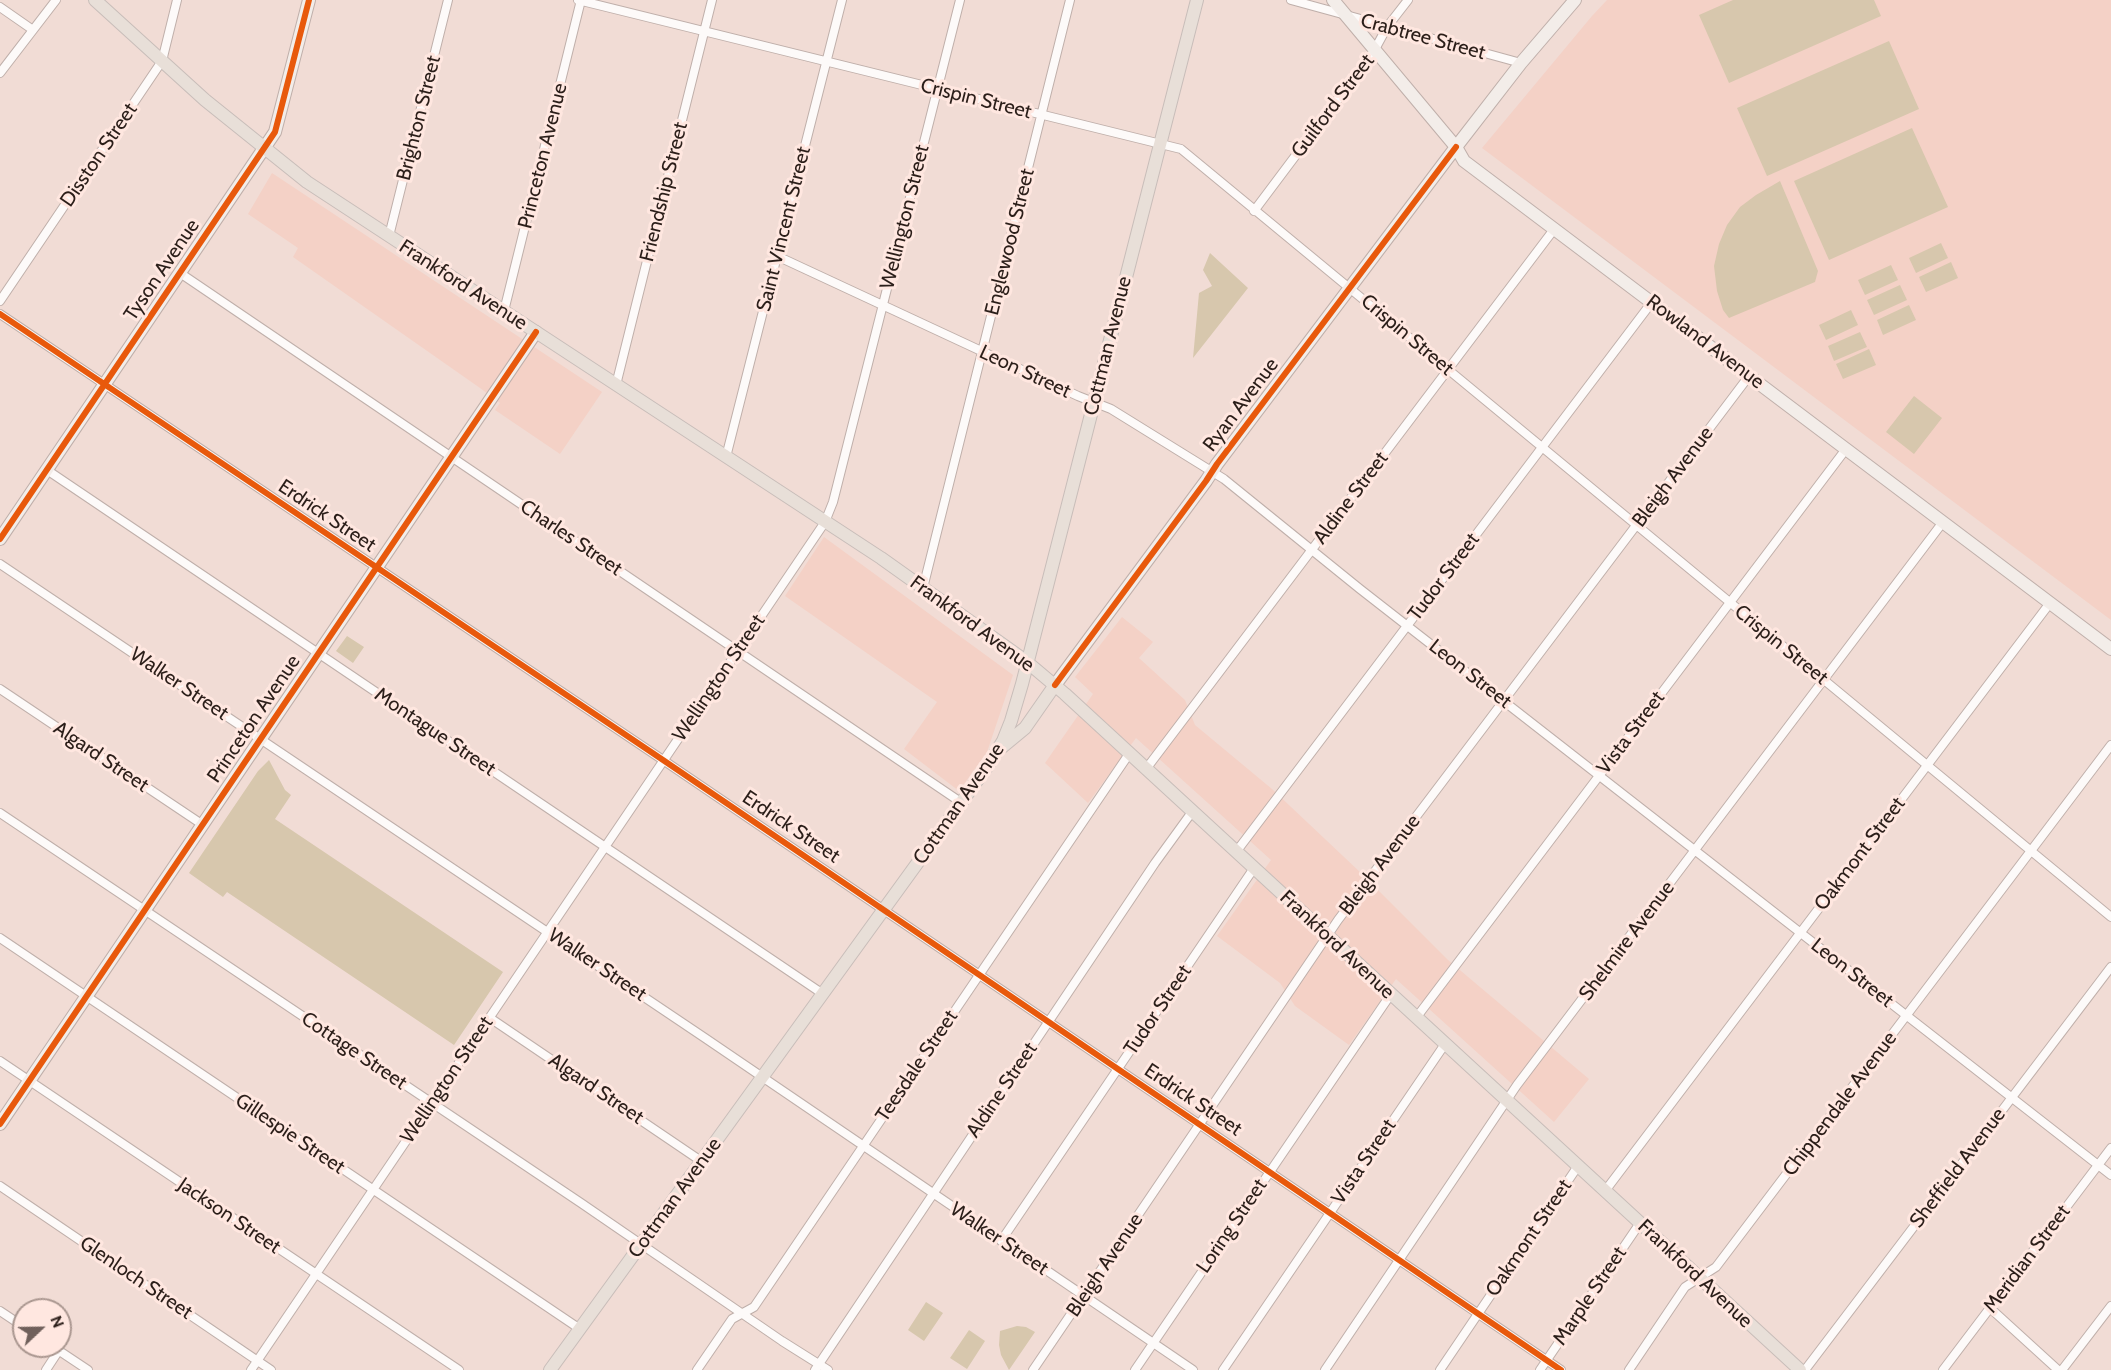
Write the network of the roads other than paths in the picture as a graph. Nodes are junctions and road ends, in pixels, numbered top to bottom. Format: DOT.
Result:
graph roads {
  1 [pos="56,0"];
  2 [pos="95,0"];
  3 [pos="177,0"];
  4 [pos="309,0"];
  5 [pos="448,0"];
  6 [pos="580,0"];
  7 [pos="712,0"];
  8 [pos="842,0"];
  9 [pos="960,0"];
  10 [pos="1070,0"];
  11 [pos="1197,0"];
  12 [pos="1291,0"];
  13 [pos="1333,0"];
  14 [pos="1408,0"];
  15 [pos="1575,0"];
  16 [pos="0,7"];
  17 [pos="1344,15"];
  18 [pos="1388,27"];
  19 [pos="33,30"];
  20 [pos="704,31"];
  21 [pos="1374,51"];
  22 [pos="162,61"];
  23 [pos="826,62"];
  24 [pos="1521,63"];
  25 [pos="0,73"];
  26 [pos="938,89"];
  27 [pos="1041,115"];
  28 [pos="1161,143"];
  29 [pos="1455,147"];
  30 [pos="265,148"];
  31 [pos="1254,211"];
  32 [pos="1555,228"];
  33 [pos="389,236"];
  34 [pos="777,256"];
  35 [pos="180,273"];
  36 [pos="1350,288"];
  37 [pos="0,301"];
  38 [pos="1652,302"];
  39 [pos="883,305"];
  40 [pos="504,311"];
  41 [pos="0,314"];
  42 [pos="536,332"];
  43 [pos="982,352"];
  44 [pos="1448,370"];
  45 [pos="1749,376"];
  46 [pos="105,385"];
  47 [pos="616,385"];
  48 [pos="1094,403"];
  49 [pos="1542,447"];
  50 [pos="1845,449"];
  51 [pos="451,457"];
  52 [pos="726,457"];
  53 [pos="47,470"];
  54 [pos="1213,472"];
  55 [pos="825,522"];
  56 [pos="1943,522"];
  57 [pos="1637,525"];
  58 [pos="0,539"];
  59 [pos="1312,549"];
  60 [pos="0,564"];
  61 [pos="376,568"];
  62 [pos="923,588"];
  63 [pos="1730,603"];
  64 [pos="2050,603"];
  65 [pos="1408,625"];
  66 [pos="2111,649"];
  67 [pos="739,650"];
  68 [pos="318,653"];
  69 [pos="1027,662"];
  70 [pos="1824,680"];
  71 [pos="1055,685"];
  72 [pos="0,689"];
  73 [pos="1504,700"];
  74 [pos="260,739"];
  75 [pos="2111,745"];
  76 [pos="998,750"];
  77 [pos="1129,754"];
  78 [pos="663,760"];
  79 [pos="1927,765"];
  80 [pos="1146,769"];
  81 [pos="1599,775"];
  82 [pos="962,803"];
  83 [pos="1192,812"];
  84 [pos="0,813"];
  85 [pos="202,825"];
  86 [pos="605,847"];
  87 [pos="1695,850"];
  88 [pos="2031,850"];
  89 [pos="1236,852"];
  90 [pos="1254,868"];
  91 [pos="884,910"];
  92 [pos="144,911"];
  93 [pos="2111,917"];
  94 [pos="548,932"];
  95 [pos="1801,932"];
  96 [pos="1327,936"];
  97 [pos="0,938"];
  98 [pos="2111,967"];
  99 [pos="980,974"];
  100 [pos="823,994"];
  101 [pos="1391,994"];
  102 [pos="86,996"];
  103 [pos="1906,1015"];
  104 [pos="490,1018"];
  105 [pos="1416,1018"];
  106 [pos="1049,1021"];
  107 [pos="1444,1044"];
  108 [pos="0,1061"];
  109 [pos="1118,1069"];
  110 [pos="762,1077"];
  111 [pos="29,1081"];
  112 [pos="2012,1098"];
  113 [pos="1507,1101"];
  114 [pos="432,1103"];
  115 [pos="0,1124"];
  116 [pos="1200,1124"];
  117 [pos="863,1147"];
  118 [pos="2111,1148"];
  119 [pos="701,1161"];
  120 [pos="2098,1165"];
  121 [pos="1578,1166"];
  122 [pos="1269,1172"];
  123 [pos="2111,1175"];
  124 [pos="0,1186"];
  125 [pos="373,1190"];
  126 [pos="1605,1191"];
  127 [pos="932,1193"];
  128 [pos="1329,1213"];
  129 [pos="1640,1223"];
  130 [pos="1001,1241"];
  131 [pos="642,1244"];
  132 [pos="1399,1260"];
  133 [pos="315,1275"];
  134 [pos="1700,1278"];
  135 [pos="1084,1296"];
  136 [pos="2111,1306"];
  137 [pos="1990,1308"];
  138 [pos="1478,1313"];
  139 [pos="741,1314"];
  140 [pos="580,1329"];
  141 [pos="1153,1343"];
  142 [pos="71,1358"];
  143 [pos="1546,1360"];
  144 [pos="257,1361"];
  145 [pos="817,1367"];
  146 [pos="88,1370"];
  147 [pos="251,1370"];
  148 [pos="272,1370"];
  149 [pos="459,1370"];
  150 [pos="550,1370"];
  151 [pos="697,1370"];
  152 [pos="828,1370"];
  153 [pos="1034,1370"];
  154 [pos="1134,1370"];
  155 [pos="1193,1370"];
  156 [pos="1223,1370"];
  157 [pos="1325,1370"];
  158 [pos="1440,1370"];
  159 [pos="1540,1370"];
  160 [pos="1561,1370"];
  161 [pos="1629,1370"];
  162 [pos="1800,1370"];
  163 [pos="1805,1370"];
  164 [pos="1943,1370"];
  165 [pos="2060,1370"];
  1 -- 19 [label="street"];
  2 -- 22 [label="main road, Frankford Avenue"];
  3 -- 22 [label="street, Disston Street"];
  4 -- 30 [label="street, Tyson Avenue"];
  5 -- 33 [label="street, Brighton Street"];
  6 -- 20 [label="street, Crispin Street"];
  6 -- 40 [label="street, Princeton Avenue"];
  7 -- 20 [label="street, Friendship Street"];
  8 -- 23 [label="street, Saint Vincent Street"];
  9 -- 26 [label="street, Wellington Street"];
  10 -- 27 [label="street, Englewood Street"];
  11 -- 28 [label="main road, Cottman Avenue"];
  12 -- 17 [label="street, Crabtree Street"];
  13 -- 17 [label="street, Rowland Avenue"];
  14 -- 18 [label="street, Guilford Street"];
  15 -- 24 [label="street, Ryan Avenue"];
  16 -- 19 [label="street"];
  17 -- 18 [label="street, Crabtree Street"];
  17 -- 21 [label="street, Rowland Avenue"];
  18 -- 21 [label="street, Guilford Street"];
  18 -- 24 [label="street, Crabtree Street"];
  19 -- 25 [label="street"];
  20 -- 23 [label="street, Crispin Street"];
  20 -- 47 [label="street, Friendship Street"];
  21 -- 29 [label="street, Rowland Avenue"];
  21 -- 31 [label="street, Guilford Street"];
  22 -- 30 [label="main road, Frankford Avenue"];
  22 -- 37 [label="street, Disston Street"];
  23 -- 26 [label="street, Crispin Street"];
  23 -- 34 [label="street, Saint Vincent Street"];
  24 -- 29 [label="street, Ryan Avenue"];
  26 -- 27 [label="street, Crispin Street"];
  26 -- 39 [label="street, Wellington Street"];
  27 -- 28 [label="street, Crispin Street"];
  27 -- 43 [label="street, Englewood Street"];
  28 -- 31 [label="street, Crispin Street"];
  28 -- 48 [label="main road, Cottman Avenue"];
  29 -- 32 [label="street, Rowland Avenue"];
  29 -- 36 [label="street, Ryan Avenue"];
  30 -- 33 [label="main road, Frankford Avenue"];
  30 -- 35 [label="street, Tyson Avenue"];
  31 -- 36 [label="street, Crispin Street"];
  32 -- 38 [label="street, Rowland Avenue"];
  32 -- 44 [label="street, Aldine Street"];
  33 -- 40 [label="main road, Frankford Avenue"];
  34 -- 39 [label="street, Leon Street"];
  34 -- 52 [label="street, Saint Vincent Street"];
  35 -- 46 [label="street, Tyson Avenue"];
  35 -- 51 [label="street, Charles Street"];
  36 -- 44 [label="street, Crispin Street"];
  36 -- 54 [label="street, Ryan Avenue"];
  38 -- 45 [label="street, Rowland Avenue"];
  38 -- 49 [label="street, Tudor Street"];
  39 -- 43 [label="street, Leon Street"];
  39 -- 55 [label="street, Wellington Street"];
  40 -- 42 [label="main road, Frankford Avenue"];
  41 -- 46 [label="street, Erdrick Street"];
  42 -- 47 [label="main road, Frankford Avenue"];
  42 -- 51 [label="street, Princeton Avenue"];
  43 -- 48 [label="street, Leon Street"];
  43 -- 62 [label="street, Englewood Street"];
  44 -- 49 [label="street, Crispin Street"];
  44 -- 59 [label="street, Aldine Street"];
  45 -- 50 [label="street, Rowland Avenue"];
  45 -- 57 [label="street, Bleigh Avenue"];
  46 -- 53 [label="street, Tyson Avenue"];
  46 -- 61 [label="street, Erdrick Street"];
  47 -- 52 [label="main road, Frankford Avenue"];
  48 -- 54 [label="street, Leon Street"];
  48 -- 69 [label="main road, Cottman Avenue"];
  49 -- 57 [label="street, Crispin Street"];
  49 -- 65 [label="street, Tudor Street"];
  50 -- 56 [label="street, Rowland Avenue"];
  50 -- 63 [label="street, Vista Street"];
  51 -- 61 [label="street, Princeton Avenue"];
  51 -- 67 [label="street, Charles Street"];
  52 -- 55 [label="main road, Frankford Avenue"];
  53 -- 58 [label="street, Tyson Avenue"];
  53 -- 68 [label="street, Montague Street"];
  54 -- 59 [label="street, Leon Street"];
  54 -- 71 [label="street, Ryan Avenue"];
  55 -- 62 [label="main road, Frankford Avenue"];
  55 -- 67 [label="street, Wellington Street"];
  56 -- 64 [label="street, Rowland Avenue"];
  56 -- 70 [label="street, Shelmire Avenue"];
  57 -- 63 [label="street, Crispin Street"];
  57 -- 73 [label="street, Bleigh Avenue"];
  59 -- 65 [label="street, Leon Street"];
  59 -- 80 [label="street, Aldine Street"];
  60 -- 74 [label="street, Walker Street"];
  61 -- 68 [label="street, Princeton Avenue"];
  61 -- 78 [label="street, Erdrick Street"];
  62 -- 69 [label="main road, Frankford Avenue"];
  63 -- 70 [label="street, Crispin Street"];
  63 -- 81 [label="street, Vista Street"];
  64 -- 66 [label="street, Rowland Avenue"];
  64 -- 79 [label="street, Oakmont Street"];
  65 -- 73 [label="street, Leon Street"];
  65 -- 89 [label="street, Tudor Street"];
  67 -- 78 [label="street, Wellington Street"];
  67 -- 82 [label="street, Charles Street"];
  68 -- 74 [label="street, Princeton Avenue"];
  68 -- 86 [label="street, Montague Street"];
  69 -- 71 [label="main road, Frankford Avenue"];
  69 -- 76 [label="main road, Cottman Avenue"];
  70 -- 79 [label="street, Crispin Street"];
  70 -- 87 [label="street, Shelmire Avenue"];
  71 -- 76 [label="main road"];
  71 -- 77 [label="main road, Frankford Avenue"];
  72 -- 85 [label="street, Algard Street"];
  73 -- 81 [label="street, Leon Street"];
  73 -- 96 [label="street, Bleigh Avenue"];
  74 -- 85 [label="street, Princeton Avenue"];
  74 -- 94 [label="street, Walker Street"];
  75 -- 88 [label="street, Chippendale Avenue"];
  76 -- 82 [label="main road, Cottman Avenue"];
  77 -- 80 [label="main road, Frankford Avenue"];
  77 -- 99 [label="street, Teesdale Street"];
  78 -- 86 [label="street, Wellington Street"];
  78 -- 91 [label="street, Erdrick Street"];
  79 -- 88 [label="street, Crispin Street"];
  79 -- 95 [label="street, Oakmont Street"];
  80 -- 83 [label="main road, Frankford Avenue"];
  81 -- 87 [label="street, Leon Street"];
  81 -- 105 [label="street, Vista Street"];
  82 -- 91 [label="main road, Cottman Avenue"];
  83 -- 89 [label="main road, Frankford Avenue"];
  83 -- 106 [label="street, Aldine Street"];
  84 -- 92 [label="street, Cottage Street"];
  85 -- 92 [label="street, Princeton Avenue"];
  86 -- 94 [label="street, Wellington Street"];
  86 -- 100 [label="street, Montague Street"];
  87 -- 95 [label="street, Leon Street"];
  87 -- 113 [label="street, Shelmire Avenue"];
  88 -- 93 [label="street, Crispin Street"];
  88 -- 103 [label="street, Chippendale Avenue"];
  89 -- 90 [label="main road, Frankford Avenue"];
  90 -- 96 [label="main road, Frankford Avenue"];
  90 -- 109 [label="street, Tudor Street"];
  91 -- 99 [label="street, Erdrick Street"];
  91 -- 100 [label="main road, Cottman Avenue"];
  92 -- 102 [label="street, Princeton Avenue"];
  92 -- 114 [label="street, Cottage Street"];
  94 -- 104 [label="street, Wellington Street"];
  94 -- 110 [label="street, Walker Street"];
  95 -- 103 [label="street, Leon Street"];
  95 -- 126 [label="street, Oakmont Street"];
  96 -- 101 [label="main road, Frankford Avenue"];
  96 -- 116 [label="street, Bleigh Avenue"];
  97 -- 102 [label="street, Gillespie Street"];
  98 -- 112 [label="street, Sheffield Avenue"];
  99 -- 106 [label="street, Erdrick Street"];
  99 -- 117 [label="street, Teesdale Street"];
  100 -- 110 [label="main road, Cottman Avenue"];
  101 -- 105 [label="main road, Frankford Avenue"];
  101 -- 122 [label="street, Loring Street"];
  102 -- 111 [label="street, Princeton Avenue"];
  102 -- 125 [label="street, Gillespie Street"];
  103 -- 112 [label="street, Leon Street"];
  103 -- 134 [label="street, Chippendale Avenue"];
  104 -- 114 [label="street, Wellington Street"];
  104 -- 119 [label="street, Algard Street"];
  105 -- 107 [label="main road, Frankford Avenue"];
  106 -- 109 [label="street, Erdrick Street"];
  106 -- 127 [label="street, Aldine Street"];
  107 -- 113 [label="main road, Frankford Avenue"];
  107 -- 128 [label="street, Vista Street"];
  108 -- 111 [label="street, Jackson Street"];
  109 -- 116 [label="street, Erdrick Street"];
  109 -- 130 [label="street, Tudor Street"];
  110 -- 117 [label="street, Walker Street"];
  110 -- 119 [label="main road, Cottman Avenue"];
  111 -- 115 [label="street, Princeton Avenue"];
  111 -- 133 [label="street, Jackson Street"];
  112 -- 120 [label="street, Leon Street"];
  112 -- 163 [label="street, Sheffield Avenue"];
  113 -- 121 [label="main road, Frankford Avenue"];
  113 -- 132 [label="street, Shelmire Avenue"];
  114 -- 125 [label="street, Wellington Street"];
  114 -- 131 [label="street, Cottage Street"];
  116 -- 122 [label="street, Erdrick Street"];
  116 -- 135 [label="street, Bleigh Avenue"];
  117 -- 127 [label="street, Walker Street"];
  117 -- 139 [label="street, Teesdale Street"];
  118 -- 120 [label="street, Meridian Street"];
  119 -- 131 [label="main road, Cottman Avenue"];
  120 -- 123 [label="street, Leon Street"];
  120 -- 137 [label="street, Meridian Street"];
  121 -- 126 [label="main road, Frankford Avenue"];
  121 -- 138 [label="street, Oakmont Street"];
  122 -- 128 [label="street, Erdrick Street"];
  122 -- 141 [label="street, Loring Street"];
  124 -- 144 [label="street, Glenloch Street"];
  125 -- 133 [label="street, Wellington Street"];
  125 -- 140 [label="street, Gillespie Street"];
  126 -- 129 [label="main road, Frankford Avenue"];
  127 -- 130 [label="street, Walker Street"];
  127 -- 145 [label="street, Aldine Street"];
  128 -- 132 [label="street, Erdrick Street"];
  128 -- 156 [label="street, Vista Street"];
  129 -- 134 [label="main road, Frankford Avenue"];
  129 -- 143 [label="street, Marple Street"];
  130 -- 135 [label="street, Walker Street"];
  131 -- 139 [label="street, Cottage Street"];
  131 -- 140 [label="main road, Cottman Avenue"];
  132 -- 138 [label="street, Erdrick Street"];
  132 -- 157 [label="street, Shelmire Avenue"];
  133 -- 144 [label="street, Wellington Street"];
  133 -- 149 [label="street, Jackson Street"];
  134 -- 161 [label="street, Chippendale Avenue"];
  134 -- 162 [label="main road, Frankford Avenue"];
  135 -- 141 [label="street, Walker Street"];
  135 -- 153 [label="street, Bleigh Avenue"];
  136 -- 165 [label="street"];
  137 -- 164 [label="street, Meridian Street"];
  137 -- 165 [label="street"];
  138 -- 143 [label="street, Erdrick Street"];
  138 -- 158 [label="street, Oakmont Street"];
  139 -- 145 [label="street, Cottage Street"];
  139 -- 151 [label="street, Teesdale Street"];
  140 -- 150 [label="main road, Cottman Avenue"];
  141 -- 154 [label="street, Loring Street"];
  141 -- 155 [label="street, Walker Street"];
  142 -- 146 [label="street"];
  143 -- 159 [label="street, Marple Street"];
  143 -- 160 [label="street, Erdrick Street"];
  144 -- 147 [label="street, Wellington Street"];
  144 -- 148 [label="street, Glenloch Street"];
  145 -- 152 [label="street, Cottage Street"];
}
